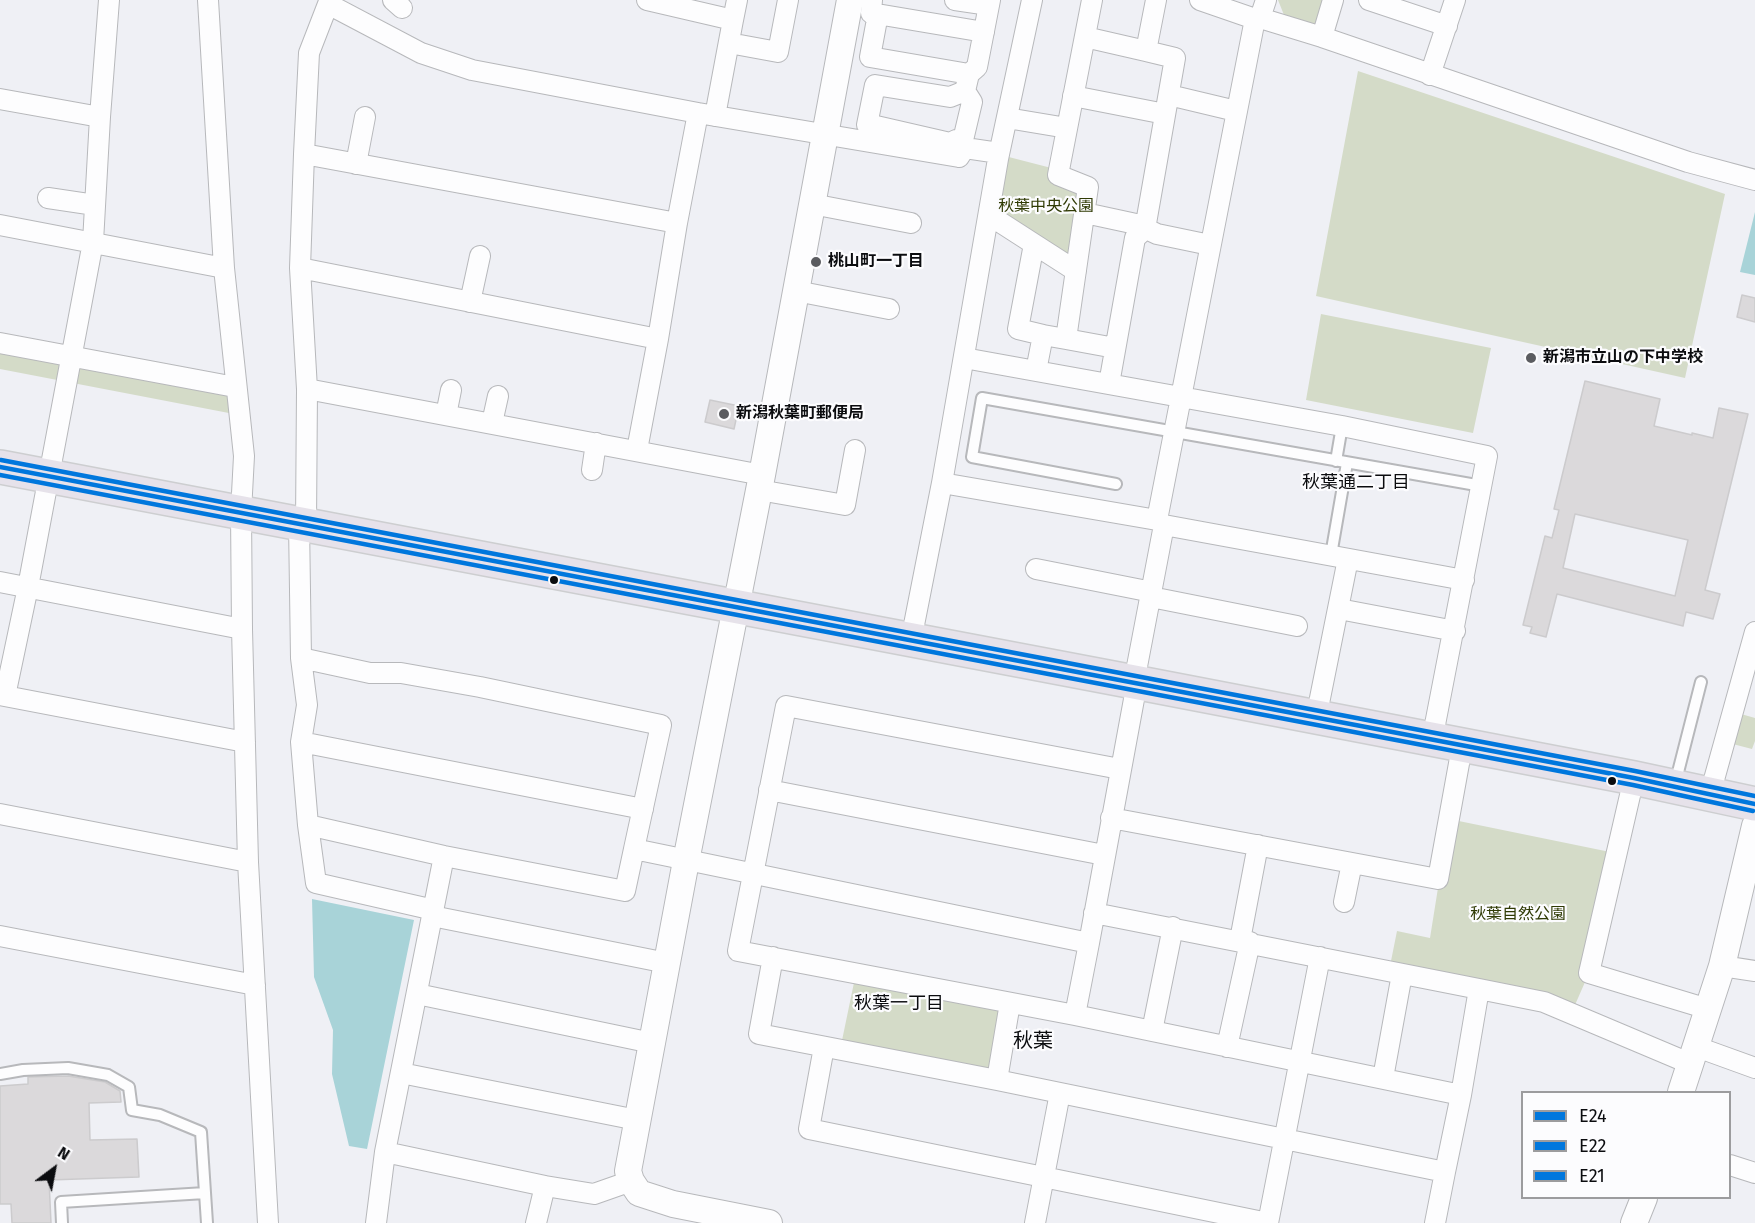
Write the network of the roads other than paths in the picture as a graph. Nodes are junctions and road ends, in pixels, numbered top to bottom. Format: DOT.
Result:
graph roads {
  1 [pos="110,0"];
  2 [pos="208,0"];
  3 [pos="646,0"];
  4 [pos="737,0"];
  5 [pos="788,0"];
  6 [pos="850,0"];
  7 [pos="955,0"];
  8 [pos="1032,0"];
  9 [pos="1092,0"];
  10 [pos="1156,0"];
  11 [pos="1200,0"];
  12 [pos="1334,0"];
  13 [pos="1369,0"];
  14 [pos="1455,0"];
  15 [pos="989,3"];
  16 [pos="346,5"];
  17 [pos="1235,6"];
  18 [pos="875,7"];
  19 [pos="1260,12"];
  20 [pos="733,20"];
  21 [pos="1447,26"];
  22 [pos="984,32"];
  23 [pos="1085,37"];
  24 [pos="1322,37"];
  25 [pos="729,43"];
  26 [pos="1146,51"];
  27 [pos="1430,75"];
  28 [pos="967,83"];
  29 [pos="1073,96"];
  30 [pos="0,99"];
  31 [pos="1167,105"];
  32 [pos="1236,111"];
  33 [pos="707,114"];
  34 [pos="100,117"];
  35 [pos="365,117"];
  36 [pos="1007,118"];
  37 [pos="1067,128"];
  38 [pos="825,134"];
  39 [pos="875,134"];
  40 [pos="964,136"];
  41 [pos="999,153"];
  42 [pos="304,154"];
  43 [pos="959,158"];
  44 [pos="356,164"];
  45 [pos="1755,180"];
  46 [pos="48,198"];
  47 [pos="812,204"];
  48 [pos="95,205"];
  49 [pos="1085,213"];
  50 [pos="989,215"];
  51 [pos="677,223"];
  52 [pos="911,223"];
  53 [pos="0,225"];
  54 [pos="1145,229"];
  55 [pos="93,242"];
  56 [pos="1034,244"];
  57 [pos="1210,245"];
  58 [pos="480,256"];
  59 [pos="224,268"];
  60 [pos="300,268"];
  61 [pos="1076,271"];
  62 [pos="796,291"];
  63 [pos="470,302"];
  64 [pos="889,309"];
  65 [pos="1043,335"];
  66 [pos="658,339"];
  67 [pos="1066,339"];
  68 [pos="0,343"];
  69 [pos="1115,348"];
  70 [pos="72,357"];
  71 [pos="964,358"];
  72 [pos="1036,371"];
  73 [pos="1109,384"];
  74 [pos="235,387"];
  75 [pos="307,389"];
  76 [pos="451,390"];
  77 [pos="498,396"];
  78 [pos="1181,398"];
  79 [pos="446,415"];
  80 [pos="492,423"];
  81 [pos="1342,426"];
  82 [pos="1175,431"];
  83 [pos="596,443"];
  84 [pos="637,450"];
  85 [pos="855,450"];
  86 [pos="1342,462"];
  87 [pos="0,467"];
  88 [pos="592,470"];
  89 [pos="49,477"];
  90 [pos="760,482"];
  91 [pos="942,483"];
  92 [pos="1116,484"];
  93 [pos="1482,486"];
  94 [pos="241,512"];
  95 [pos="1161,522"];
  96 [pos="303,524"];
  97 [pos="1339,557"];
  98 [pos="1036,569"];
  99 [pos="1464,580"];
  100 [pos="0,582"];
  101 [pos="28,587"];
  102 [pos="1152,595"];
  103 [pos="735,608"];
  104 [pos="1339,609"];
  105 [pos="1297,626"];
  106 [pos="242,629"];
  107 [pos="1455,631"];
  108 [pos="1755,632"];
  109 [pos="911,640"];
  110 [pos="302,658"];
  111 [pos="1701,682"];
  112 [pos="1136,683"];
  113 [pos="3,695"];
  114 [pos="1316,718"];
  115 [pos="245,742"];
  116 [pos="301,742"];
  117 [pos="1447,743"];
  118 [pos="1120,769"];
  119 [pos="1634,778"];
  120 [pos="1675,787"];
  121 [pos="769,790"];
  122 [pos="1710,794"];
  123 [pos="1755,804"];
  124 [pos="643,809"];
  125 [pos="0,814"];
  126 [pos="1111,818"];
  127 [pos="308,825"];
  128 [pos="1755,826"];
  129 [pos="1258,845"];
  130 [pos="634,849"];
  131 [pos="1104,855"];
  132 [pos="444,856"];
  133 [pos="686,861"];
  134 [pos="248,862"];
  135 [pos="1352,862"];
  136 [pos="752,875"];
  137 [pos="1344,902"];
  138 [pos="433,913"];
  139 [pos="1094,913"];
  140 [pos="1173,927"];
  141 [pos="0,936"];
  142 [pos="1245,941"];
  143 [pos="1089,943"];
  144 [pos="773,957"];
  145 [pos="1320,957"];
  146 [pos="667,963"];
  147 [pos="1722,966"];
  148 [pos="1755,971"];
  149 [pos="1402,974"];
  150 [pos="255,985"];
  151 [pos="1479,989"];
  152 [pos="417,994"];
  153 [pos="1010,1003"];
  154 [pos="1708,1009"];
  155 [pos="1075,1015"];
  156 [pos="1152,1031"];
  157 [pos="652,1043"];
  158 [pos="824,1047"];
  159 [pos="1227,1047"];
  160 [pos="1694,1056"];
  161 [pos="1299,1062"];
  162 [pos="1755,1068"];
  163 [pos="401,1073"];
  164 [pos="0,1074"];
  165 [pos="1383,1078"];
  166 [pos="997,1080"];
  167 [pos="1681,1091"];
  168 [pos="1060,1092"];
  169 [pos="1461,1095"];
  170 [pos="637,1120"];
  171 [pos="1285,1138"];
  172 [pos="385,1152"];
  173 [pos="1731,1165"];
  174 [pos="1445,1172"];
  175 [pos="1755,1173"];
  176 [pos="1043,1178"];
  177 [pos="631,1181"];
  178 [pos="545,1186"];
  179 [pos="205,1193"];
  180 [pos="1643,1199"];
  181 [pos="62,1223"];
  182 [pos="207,1223"];
  183 [pos="268,1223"];
  184 [pos="376,1223"];
  185 [pos="536,1223"];
  186 [pos="769,1223"];
  187 [pos="1035,1223"];
  188 [pos="1268,1223"];
  189 [pos="1435,1223"];
  190 [pos="1634,1223"];
  1 -- 34 [label="street"];
  2 -- 59 [label="street"];
  3 -- 20 [label="street"];
  4 -- 20 [label="street"];
  5 -- 25 [label="street"];
  6 -- 38 [label="street"];
  7 -- 15 [label="street"];
  8 -- 36 [label="street"];
  9 -- 23 [label="street"];
  10 -- 26 [label="street"];
  11 -- 17 [label="street"];
  12 -- 24 [label="street"];
  13 -- 21 [label="street"];
  14 -- 21 [label="street"];
  15 -- 22 [label="street"];
  16 -- 33 [label="street"];
  16 -- 42 [label="street"];
  17 -- 19 [label="street"];
  18 -- 22 [label="street"];
  18 -- 28 [label="street"];
  19 -- 24 [label="street"];
  19 -- 32 [label="street"];
  20 -- 25 [label="street"];
  21 -- 27 [label="street"];
  22 -- 28 [label="street"];
  23 -- 26 [label="street"];
  23 -- 29 [label="street"];
  24 -- 27 [label="street"];
  25 -- 33 [label="street"];
  26 -- 31 [label="street"];
  27 -- 45 [label="street"];
  28 -- 39 [label="street"];
  28 -- 40 [label="street"];
  29 -- 31 [label="street"];
  29 -- 37 [label="street"];
  30 -- 34 [label="street"];
  31 -- 32 [label="street"];
  31 -- 54 [label="street"];
  32 -- 57 [label="street"];
  33 -- 38 [label="street"];
  33 -- 51 [label="street"];
  34 -- 48 [label="street"];
  35 -- 44 [label="street"];
  36 -- 37 [label="street"];
  36 -- 41 [label="street"];
  37 -- 49 [label="street"];
  38 -- 39 [label="street"];
  38 -- 47 [label="street"];
  39 -- 40 [label="street"];
  39 -- 43 [label="street"];
  40 -- 43 [label="street"];
  41 -- 43 [label="street"];
  41 -- 50 [label="street"];
  42 -- 44 [label="street"];
  42 -- 60 [label="street"];
  44 -- 51 [label="street"];
  46 -- 48 [label="street"];
  47 -- 52 [label="street"];
  47 -- 62 [label="street"];
  48 -- 55 [label="street"];
  49 -- 54 [label="street"];
  49 -- 61 [label="street"];
  50 -- 56 [label="street"];
  50 -- 71 [label="street"];
  51 -- 66 [label="street"];
  53 -- 55 [label="street"];
  54 -- 57 [label="street"];
  54 -- 69 [label="street"];
  55 -- 59 [label="street"];
  55 -- 70 [label="street"];
  56 -- 61 [label="street"];
  56 -- 65 [label="street"];
  57 -- 78 [label="street"];
  58 -- 63 [label="street"];
  59 -- 74 [label="street"];
  60 -- 63 [label="street"];
  60 -- 75 [label="street"];
  61 -- 67 [label="street"];
  62 -- 64 [label="street"];
  62 -- 90 [label="street"];
  63 -- 66 [label="street"];
  65 -- 67 [label="street"];
  65 -- 72 [label="street"];
  66 -- 84 [label="street"];
  67 -- 69 [label="street"];
  68 -- 70 [label="street"];
  69 -- 73 [label="street"];
  70 -- 74 [label="street"];
  70 -- 89 [label="street"];
  71 -- 72 [label="street"];
  71 -- 91 [label="street"];
  72 -- 73 [label="street"];
  73 -- 78 [label="street"];
  74 -- 94 [label="street"];
  75 -- 79 [label="street"];
  75 -- 96 [label="street"];
  76 -- 79 [label="street"];
  77 -- 80 [label="street"];
  78 -- 81 [label="street"];
  78 -- 82 [label="street"];
  79 -- 80 [label="street"];
  80 -- 83 [label="street"];
  81 -- 86 [label="lane"];
  81 -- 93 [label="street"];
  82 -- 86 [label="lane"];
  82 -- 92 [label="lane"];
  82 -- 95 [label="street"];
  83 -- 84 [label="street"];
  83 -- 88 [label="street"];
  84 -- 90 [label="street"];
  85 -- 90 [label="street"];
  86 -- 93 [label="lane"];
  86 -- 97 [label="lane"];
  87 -- 89 [label="highway"];
  89 -- 94 [label="highway"];
  89 -- 101 [label="street"];
  90 -- 103 [label="street"];
  91 -- 95 [label="street"];
  91 -- 109 [label="street"];
  93 -- 99 [label="street"];
  94 -- 96 [label="highway"];
  94 -- 106 [label="street"];
  95 -- 97 [label="street"];
  95 -- 102 [label="street"];
  96 -- 103 [label="highway"];
  96 -- 110 [label="street"];
  97 -- 99 [label="street"];
  97 -- 104 [label="street"];
  98 -- 102 [label="street"];
  99 -- 107 [label="street"];
  100 -- 101 [label="street"];
  101 -- 106 [label="street"];
  101 -- 113 [label="street"];
  102 -- 105 [label="street"];
  102 -- 112 [label="street"];
  103 -- 109 [label="highway"];
  103 -- 133 [label="street"];
  104 -- 107 [label="street"];
  104 -- 114 [label="street"];
  106 -- 115 [label="street"];
  107 -- 117 [label="street"];
  108 -- 122 [label="street"];
  109 -- 112 [label="highway"];
  110 -- 116 [label="street"];
  110 -- 124 [label="street"];
  111 -- 120 [label="lane"];
  112 -- 114 [label="highway"];
  112 -- 118 [label="street"];
  113 -- 115 [label="street"];
  114 -- 117 [label="highway"];
  115 -- 134 [label="street"];
  116 -- 124 [label="street"];
  116 -- 127 [label="street"];
  117 -- 119 [label="highway"];
  117 -- 135 [label="street"];
  118 -- 121 [label="street"];
  118 -- 126 [label="street"];
  119 -- 120 [label="highway"];
  119 -- 154 [label="street"];
  120 -- 122 [label="highway"];
  121 -- 131 [label="street"];
  121 -- 136 [label="street"];
  122 -- 123 [label="highway"];
  124 -- 130 [label="street"];
  125 -- 134 [label="street"];
  126 -- 129 [label="street"];
  126 -- 131 [label="street"];
  127 -- 132 [label="street"];
  127 -- 138 [label="street"];
  128 -- 147 [label="street"];
  129 -- 135 [label="street"];
  129 -- 142 [label="street"];
  130 -- 132 [label="street"];
  130 -- 133 [label="street"];
  131 -- 139 [label="street"];
  132 -- 138 [label="street"];
  133 -- 136 [label="street"];
  133 -- 146 [label="street"];
  134 -- 150 [label="street"];
  135 -- 137 [label="street"];
  136 -- 143 [label="street"];
  136 -- 144 [label="street"];
  138 -- 146 [label="street"];
  138 -- 152 [label="street"];
  139 -- 140 [label="street"];
  139 -- 143 [label="street"];
  140 -- 142 [label="street"];
  140 -- 156 [label="street"];
  141 -- 150 [label="street"];
  142 -- 145 [label="street"];
  142 -- 159 [label="street"];
  143 -- 155 [label="street"];
  144 -- 153 [label="street"];
  144 -- 158 [label="street"];
  145 -- 149 [label="street"];
  145 -- 161 [label="street"];
  146 -- 157 [label="street"];
  147 -- 148 [label="street"];
  147 -- 154 [label="street"];
  149 -- 151 [label="street"];
  149 -- 165 [label="street"];
  150 -- 183 [label="street"];
  151 -- 160 [label="street"];
  151 -- 169 [label="street"];
  152 -- 157 [label="street"];
  152 -- 163 [label="street"];
  153 -- 155 [label="street"];
  153 -- 166 [label="street"];
  154 -- 160 [label="street"];
  155 -- 156 [label="street"];
  156 -- 159 [label="street"];
  157 -- 170 [label="street"];
  158 -- 166 [label="street"];
  158 -- 176 [label="street"];
  159 -- 161 [label="street"];
  160 -- 162 [label="street"];
  160 -- 167 [label="street"];
  161 -- 165 [label="street"];
  161 -- 171 [label="street"];
  163 -- 170 [label="street"];
  163 -- 172 [label="street"];
  164 -- 179 [label="lane"];
  165 -- 169 [label="street"];
  166 -- 168 [label="street"];
  168 -- 171 [label="street"];
  168 -- 176 [label="street"];
  169 -- 174 [label="street"];
  170 -- 177 [label="street"];
  171 -- 174 [label="street"];
  171 -- 188 [label="street"];
  172 -- 178 [label="street"];
  172 -- 184 [label="street"];
  173 -- 175 [label="street"];
  174 -- 189 [label="street"];
  176 -- 187 [label="street"];
  176 -- 188 [label="street"];
  177 -- 178 [label="street"];
  177 -- 186 [label="street"];
  178 -- 185 [label="street"];
  179 -- 181 [label="lane"];
  179 -- 182 [label="lane"];
  180 -- 190 [label="street"];
}
